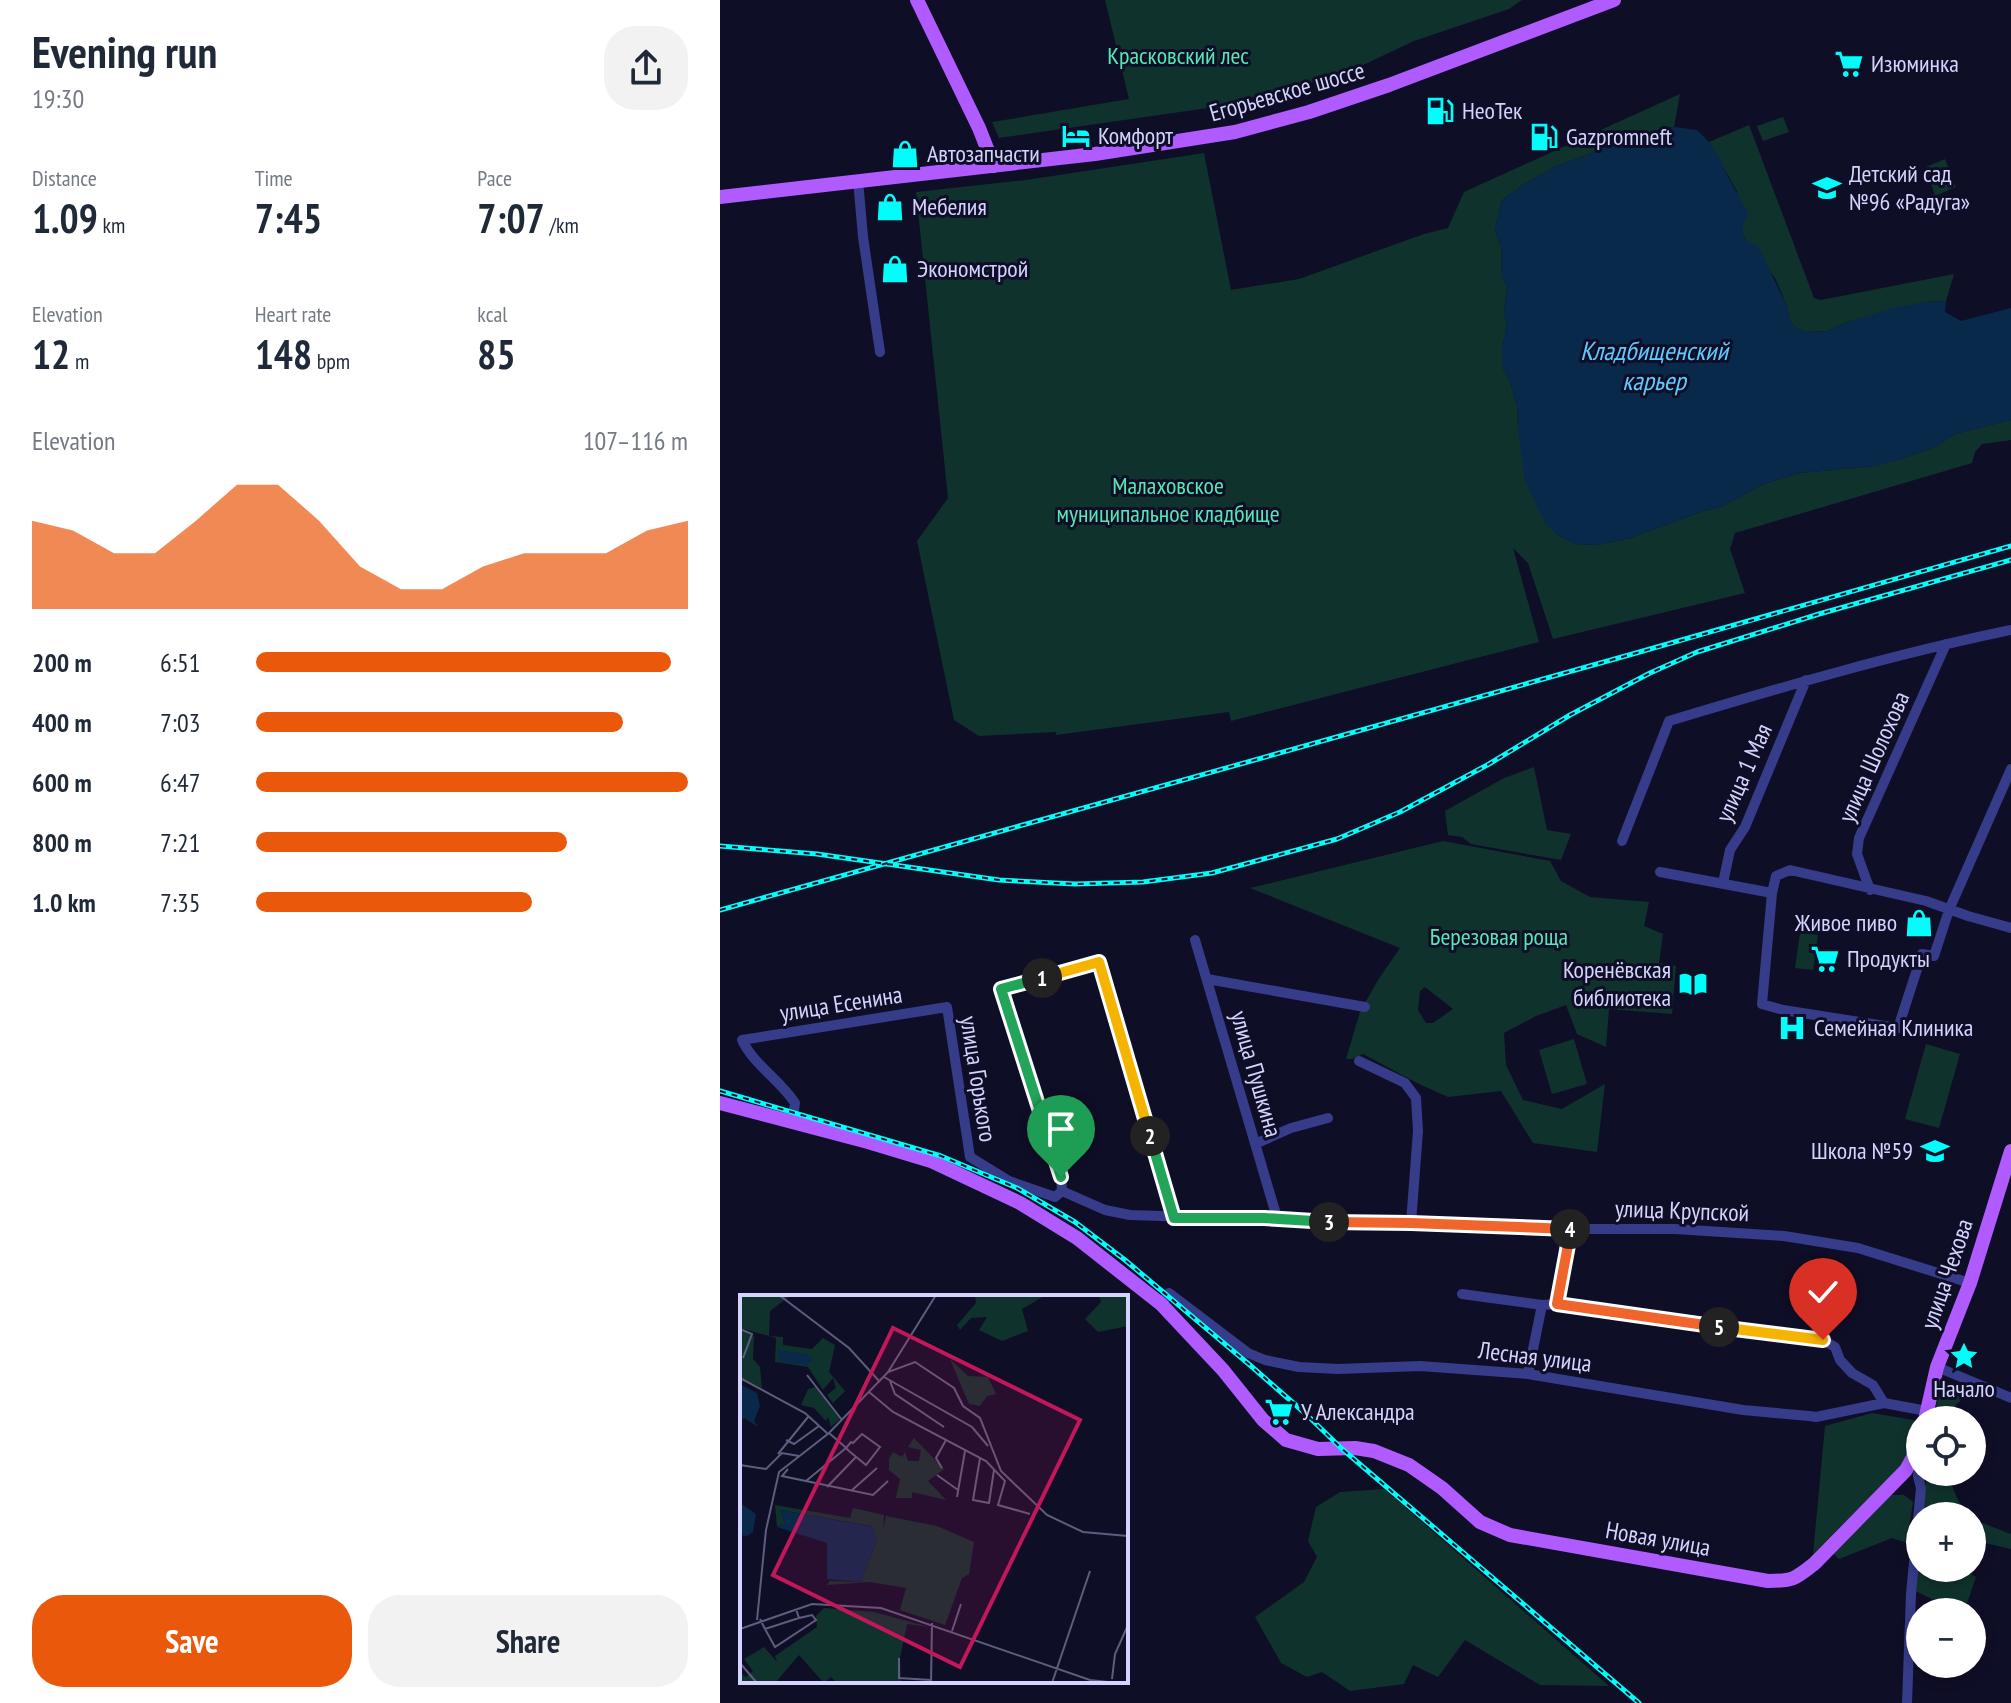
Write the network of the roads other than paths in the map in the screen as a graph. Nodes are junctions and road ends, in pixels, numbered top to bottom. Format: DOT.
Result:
graph roads {
  1 [pos="917,0"];
  2 [pos="1614,0"];
  3 [pos="994,166"];
  4 [pos="858,180"];
  5 [pos="720,197"];
  6 [pos="880,352"];
  7 [pos="2011,630"];
  8 [pos="1946,644"];
  9 [pos="1806,680"];
  10 [pos="2011,769"];
  11 [pos="1622,841"];
  12 [pos="1660,872"];
  13 [pos="1723,883"];
  14 [pos="1870,890"];
  15 [pos="1772,893"];
  16 [pos="1949,910"];
  17 [pos="2011,928"];
  18 [pos="1195,940"];
  19 [pos="1207,979"];
  20 [pos="947,1007"];
  21 [pos="1365,1007"];
  22 [pos="1359,1061"];
  23 [pos="720,1103"];
  24 [pos="1328,1118"];
  25 [pos="792,1122"];
  26 [pos="1255,1144"];
  27 [pos="2011,1151"];
  28 [pos="970,1157"];
  29 [pos="1062,1191"];
  30 [pos="1174,1218"];
  31 [pos="1275,1219"];
  32 [pos="1411,1223"];
  33 [pos="1571,1229"];
  34 [pos="1970,1283"];
  35 [pos="1462,1294"];
  36 [pos="1161,1304"];
  37 [pos="1557,1304"];
  38 [pos="1542,1305"];
  39 [pos="1937,1367"];
  40 [pos="1528,1374"];
  41 [pos="2011,1398"];
  42 [pos="1884,1403"];
  43 [pos="1928,1406"];
  44 [pos="1906,1410"];
  45 [pos="1906,1479"];
  46 [pos="1920,1486"];
  47 [pos="1907,1703"];
  1 -- 3 [label="main road"];
  2 -- 3 [label="main road, Егорьевское шоссе"];
  3 -- 4 [label="main road, Егорьевское шоссе"];
  4 -- 5 [label="main road, Егорьевское шоссе"];
  4 -- 6 [label="street"];
  7 -- 8 [label="street"];
  8 -- 9 [label="street"];
  8 -- 14 [label="street, улица Шолохова"];
  9 -- 11 [label="street"];
  9 -- 13 [label="street, улица 1 Мая"];
  10 -- 16 [label="street"];
  12 -- 13 [label="street"];
  13 -- 15 [label="street"];
  14 -- 15 [label="street"];
  14 -- 16 [label="street"];
  15 -- 16 [label="street"];
  16 -- 17 [label="street"];
  18 -- 19 [label="street, улица Пушкина"];
  19 -- 21 [label="street"];
  19 -- 26 [label="street, улица Пушкина"];
  20 -- 25 [label="street, улица Есенина"];
  20 -- 28 [label="street, улица Горького"];
  22 -- 32 [label="street"];
  23 -- 25 [label="main road, Новая улица"];
  24 -- 26 [label="street"];
  25 -- 36 [label="main road, Новая улица"];
  26 -- 31 [label="street, улица Пушкина"];
  27 -- 34 [label="main road, улица Чехова"];
  28 -- 29 [label="street, улица Крупской"];
  29 -- 30 [label="street, улица Крупской"];
  29 -- 30 [label="street, улица Горького"];
  30 -- 31 [label="street, улица Крупской"];
  31 -- 32 [label="street, улица Крупской"];
  32 -- 33 [label="street, улица Крупской"];
  33 -- 34 [label="street, улица Крупской"];
  33 -- 37 [label="street"];
  34 -- 39 [label="main road, улица Чехова"];
  35 -- 38 [label="street"];
  36 -- 40 [label="street, Лесная улица"];
  36 -- 45 [label="main road, Новая улица"];
  37 -- 38 [label="street"];
  37 -- 42 [label="street"];
  38 -- 40 [label="street"];
  39 -- 41 [label="street"];
  39 -- 43 [label="main road, улица Чехова"];
  40 -- 42 [label="street, Лесная улица"];
  42 -- 44 [label="street, Лесная улица"];
  46 -- 47 [label="street, Новая улица"];
}
